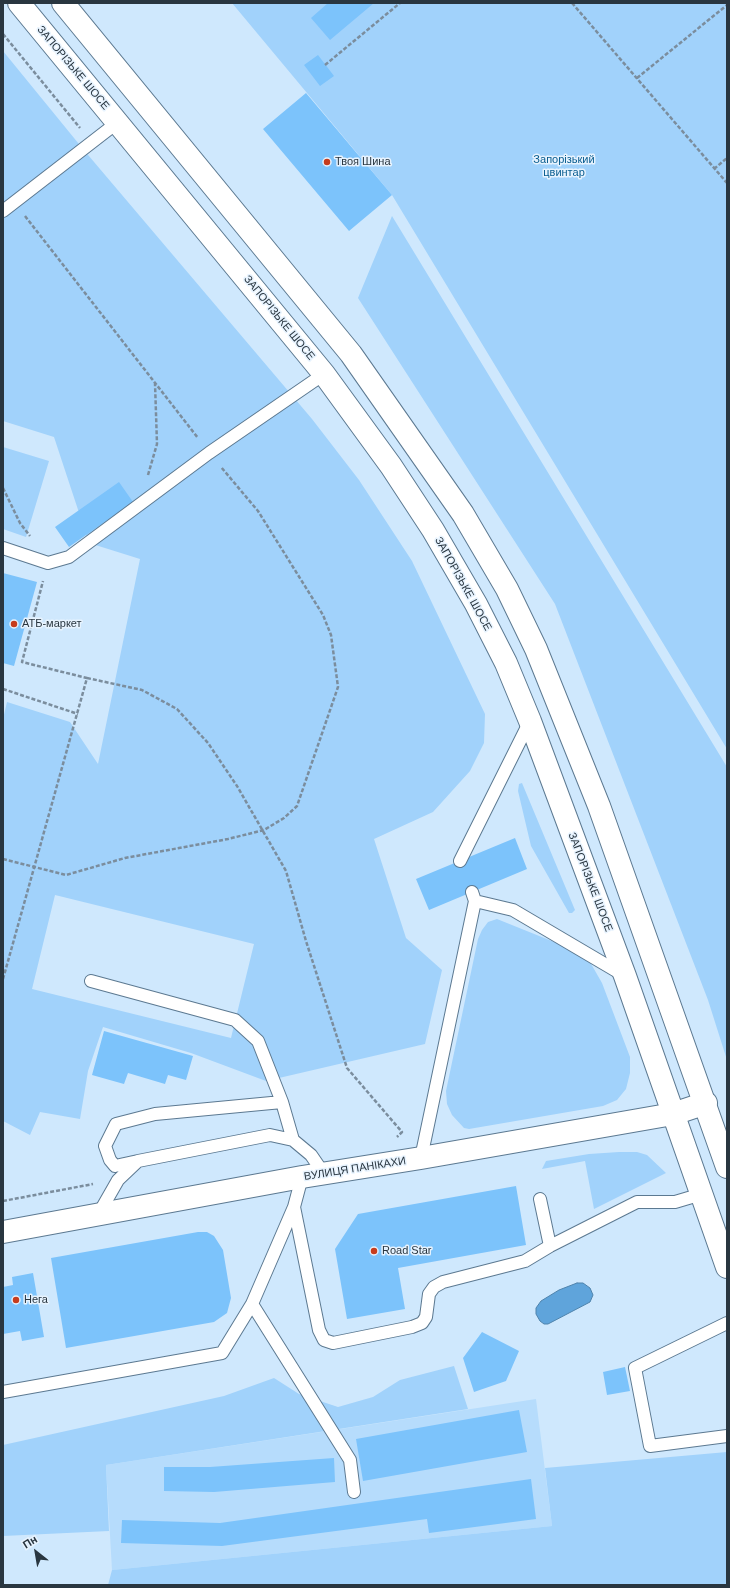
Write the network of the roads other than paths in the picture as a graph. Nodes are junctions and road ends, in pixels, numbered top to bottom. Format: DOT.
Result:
graph roads {
  1 [pos="19,3"];
  2 [pos="63,3"];
  3 [pos="144,100"];
  4 [pos="118,122"];
  5 [pos="3,211"];
  6 [pos="351,354"];
  7 [pos="324,374"];
  8 [pos="3,548"];
  9 [pos="530,721"];
  10 [pos="460,861"];
  11 [pos="625,976"];
  12 [pos="91,981"];
  13 [pos="282,1102"];
  14 [pos="706,1103"];
  15 [pos="673,1114"];
  16 [pos="293,1140"];
  17 [pos="421,1158"];
  18 [pos="138,1161"];
  19 [pos="727,1166"];
  20 [pos="324,1174"];
  21 [pos="302,1177"];
  22 [pos="702,1194"];
  23 [pos="540,1199"];
  24 [pos="294,1207"];
  25 [pos="98,1215"];
  26 [pos="3,1232"];
  27 [pos="550,1246"];
  28 [pos="727,1267"];
  29 [pos="252,1304"];
  30 [pos="727,1323"];
  31 [pos="3,1392"];
  32 [pos="727,1436"];
  33 [pos="354,1492"];
  1 -- 4 [label="main road, ЗАПОРІЗЬКЕ ШОСЕ"];
  2 -- 3 [label="main road"];
  3 -- 4 [label="main road"];
  3 -- 6 [label="main road"];
  4 -- 5 [label="lane"];
  4 -- 7 [label="main road, ЗАПОРІЗЬКЕ ШОСЕ"];
  6 -- 7 [label="main road"];
  6 -- 14 [label="main road"];
  7 -- 8 [label="lane"];
  7 -- 9 [label="main road, ЗАПОРІЗЬКЕ ШОСЕ"];
  9 -- 10 [label="lane"];
  9 -- 11 [label="main road, ЗАПОРІЗЬКЕ ШОСЕ"];
  11 -- 15 [label="main road, ЗАПОРІЗЬКЕ ШОСЕ"];
  11 -- 17 [label="lane"];
  12 -- 13 [label="lane"];
  13 -- 16 [label="lane"];
  13 -- 18 [label="lane"];
  14 -- 15 [label="main road, ВУЛИЦЯ ПАНІКАХИ"];
  14 -- 19 [label="main road"];
  15 -- 17 [label="main road, ВУЛИЦЯ ПАНІКАХИ"];
  15 -- 22 [label="main road, ЗАПОРІЗЬКЕ ШОСЕ"];
  16 -- 18 [label="lane"];
  16 -- 20 [label="lane"];
  17 -- 20 [label="main road, ВУЛИЦЯ ПАНІКАХИ"];
  18 -- 25 [label="lane"];
  20 -- 21 [label="main road, ВУЛИЦЯ ПАНІКАХИ"];
  21 -- 24 [label="lane"];
  21 -- 25 [label="main road, ВУЛИЦЯ ПАНІКАХИ"];
  22 -- 27 [label="lane"];
  22 -- 28 [label="main road, ЗАПОРІЗЬКЕ ШОСЕ"];
  23 -- 27 [label="lane"];
  24 -- 27 [label="lane"];
  24 -- 29 [label="lane"];
  25 -- 26 [label="main road, ВУЛИЦЯ ПАНІКАХИ"];
  29 -- 31 [label="lane"];
  29 -- 33 [label="lane"];
  30 -- 32 [label="lane"];
}
